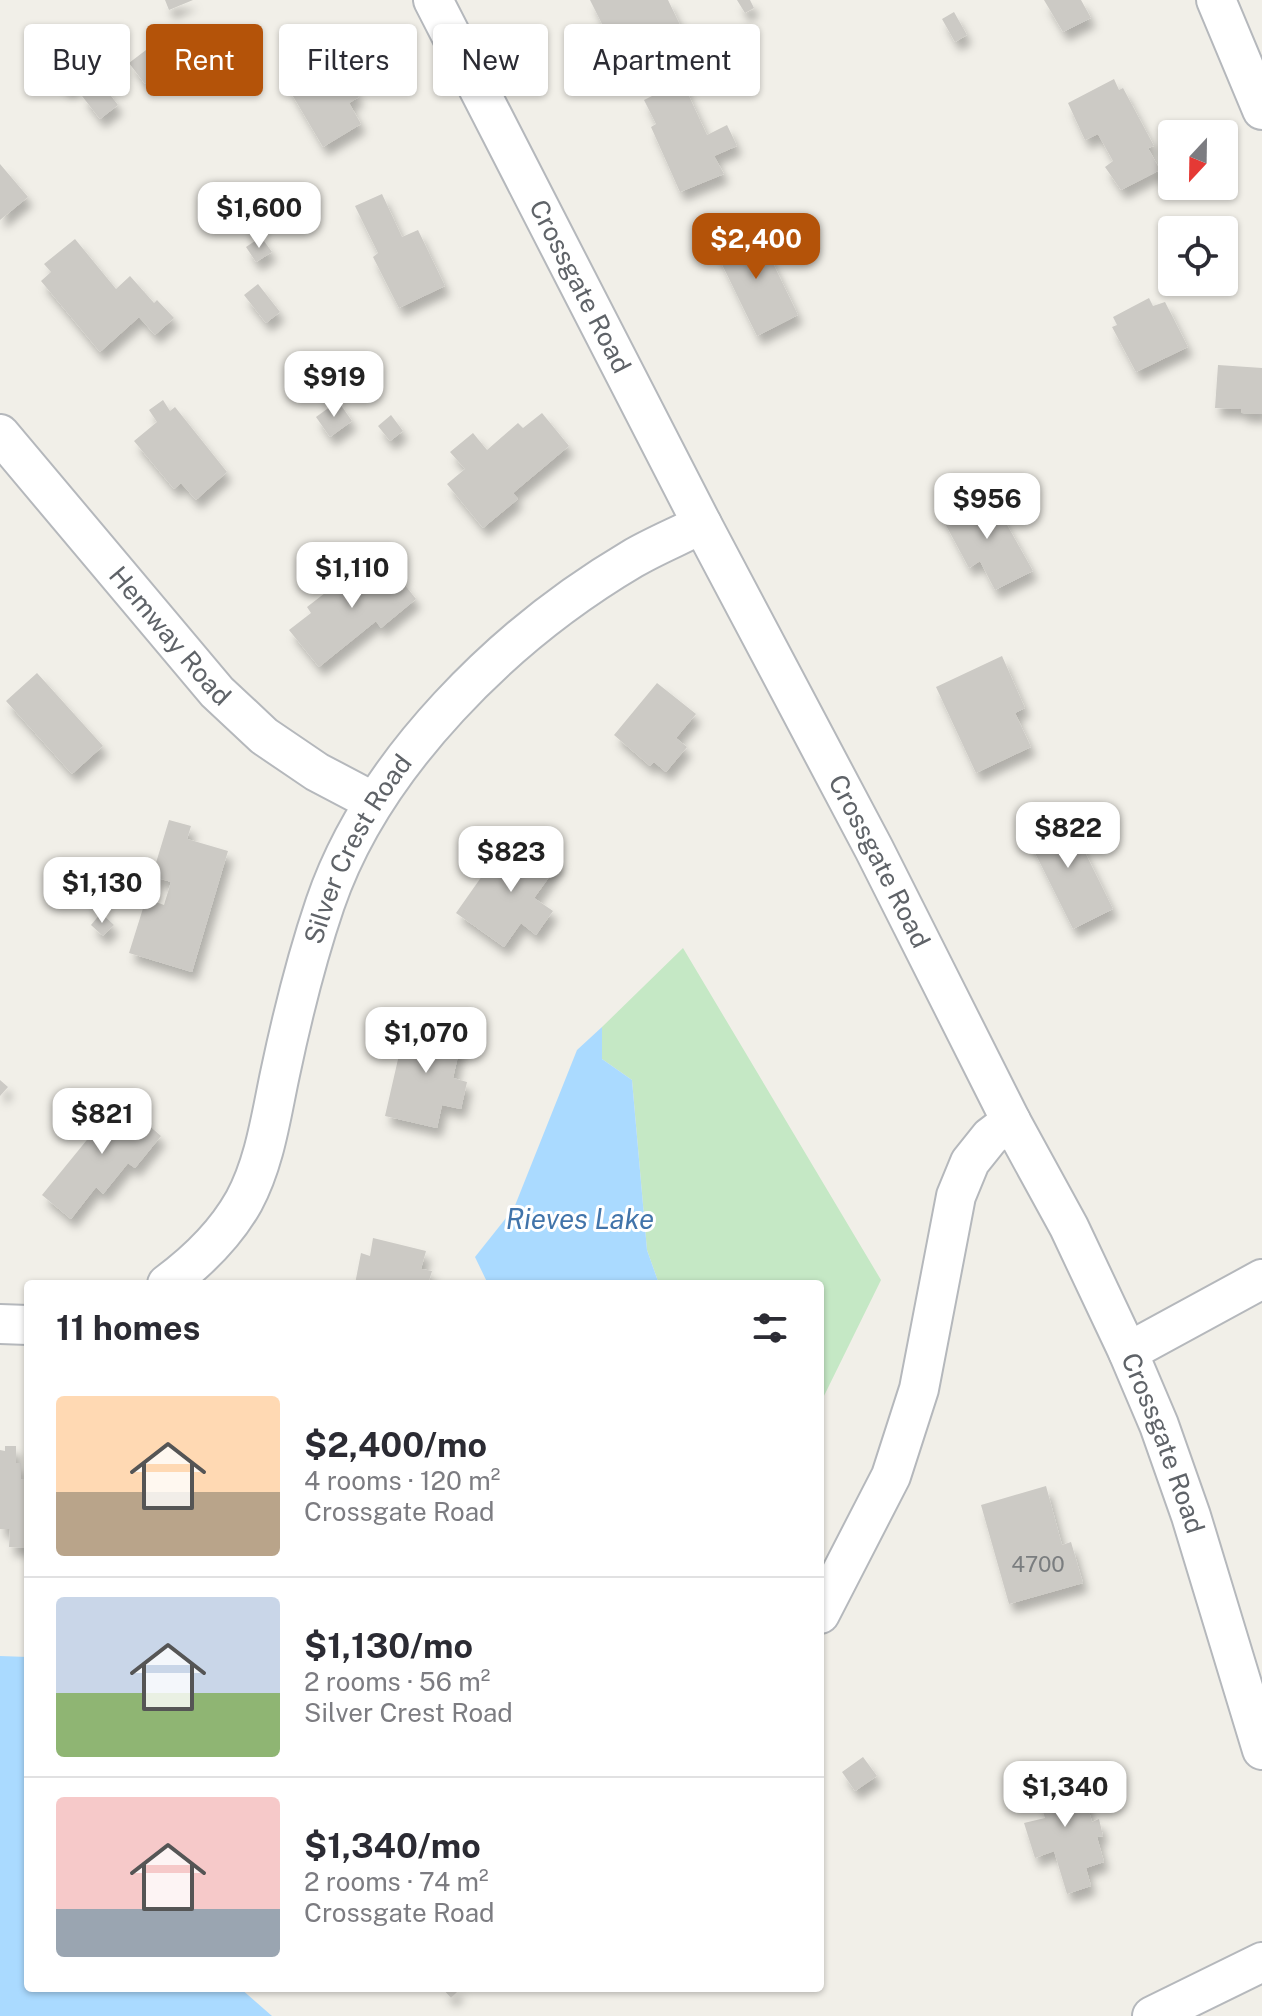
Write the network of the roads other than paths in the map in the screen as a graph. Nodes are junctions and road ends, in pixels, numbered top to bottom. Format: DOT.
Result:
graph roads {
  1 [pos="433,0"];
  2 [pos="1216,0"];
  3 [pos="1262,110"];
  4 [pos="0,434"];
  5 [pos="702,524"];
  6 [pos="374,802"];
  7 [pos="1011,1121"];
  8 [pos="1262,1279"];
  9 [pos="172,1280"];
  10 [pos="0,1324"];
  11 [pos="24,1325"];
  12 [pos="1128,1352"];
  13 [pos="824,1606"];
  14 [pos="1262,1750"];
  15 [pos="1262,1962"];
  16 [pos="1152,2016"];
  1 -- 5 [label="street, Crossgate Road"];
  2 -- 3 [label="street"];
  4 -- 6 [label="street, Hemway Road"];
  5 -- 6 [label="street, Silver Crest Road"];
  5 -- 7 [label="street, Crossgate Road"];
  6 -- 9 [label="street, Silver Crest Road"];
  7 -- 12 [label="street, Crossgate Road"];
  7 -- 13 [label="street"];
  8 -- 12 [label="street"];
  10 -- 11 [label="street"];
  12 -- 14 [label="street, Crossgate Road"];
  15 -- 16 [label="street"];
}
